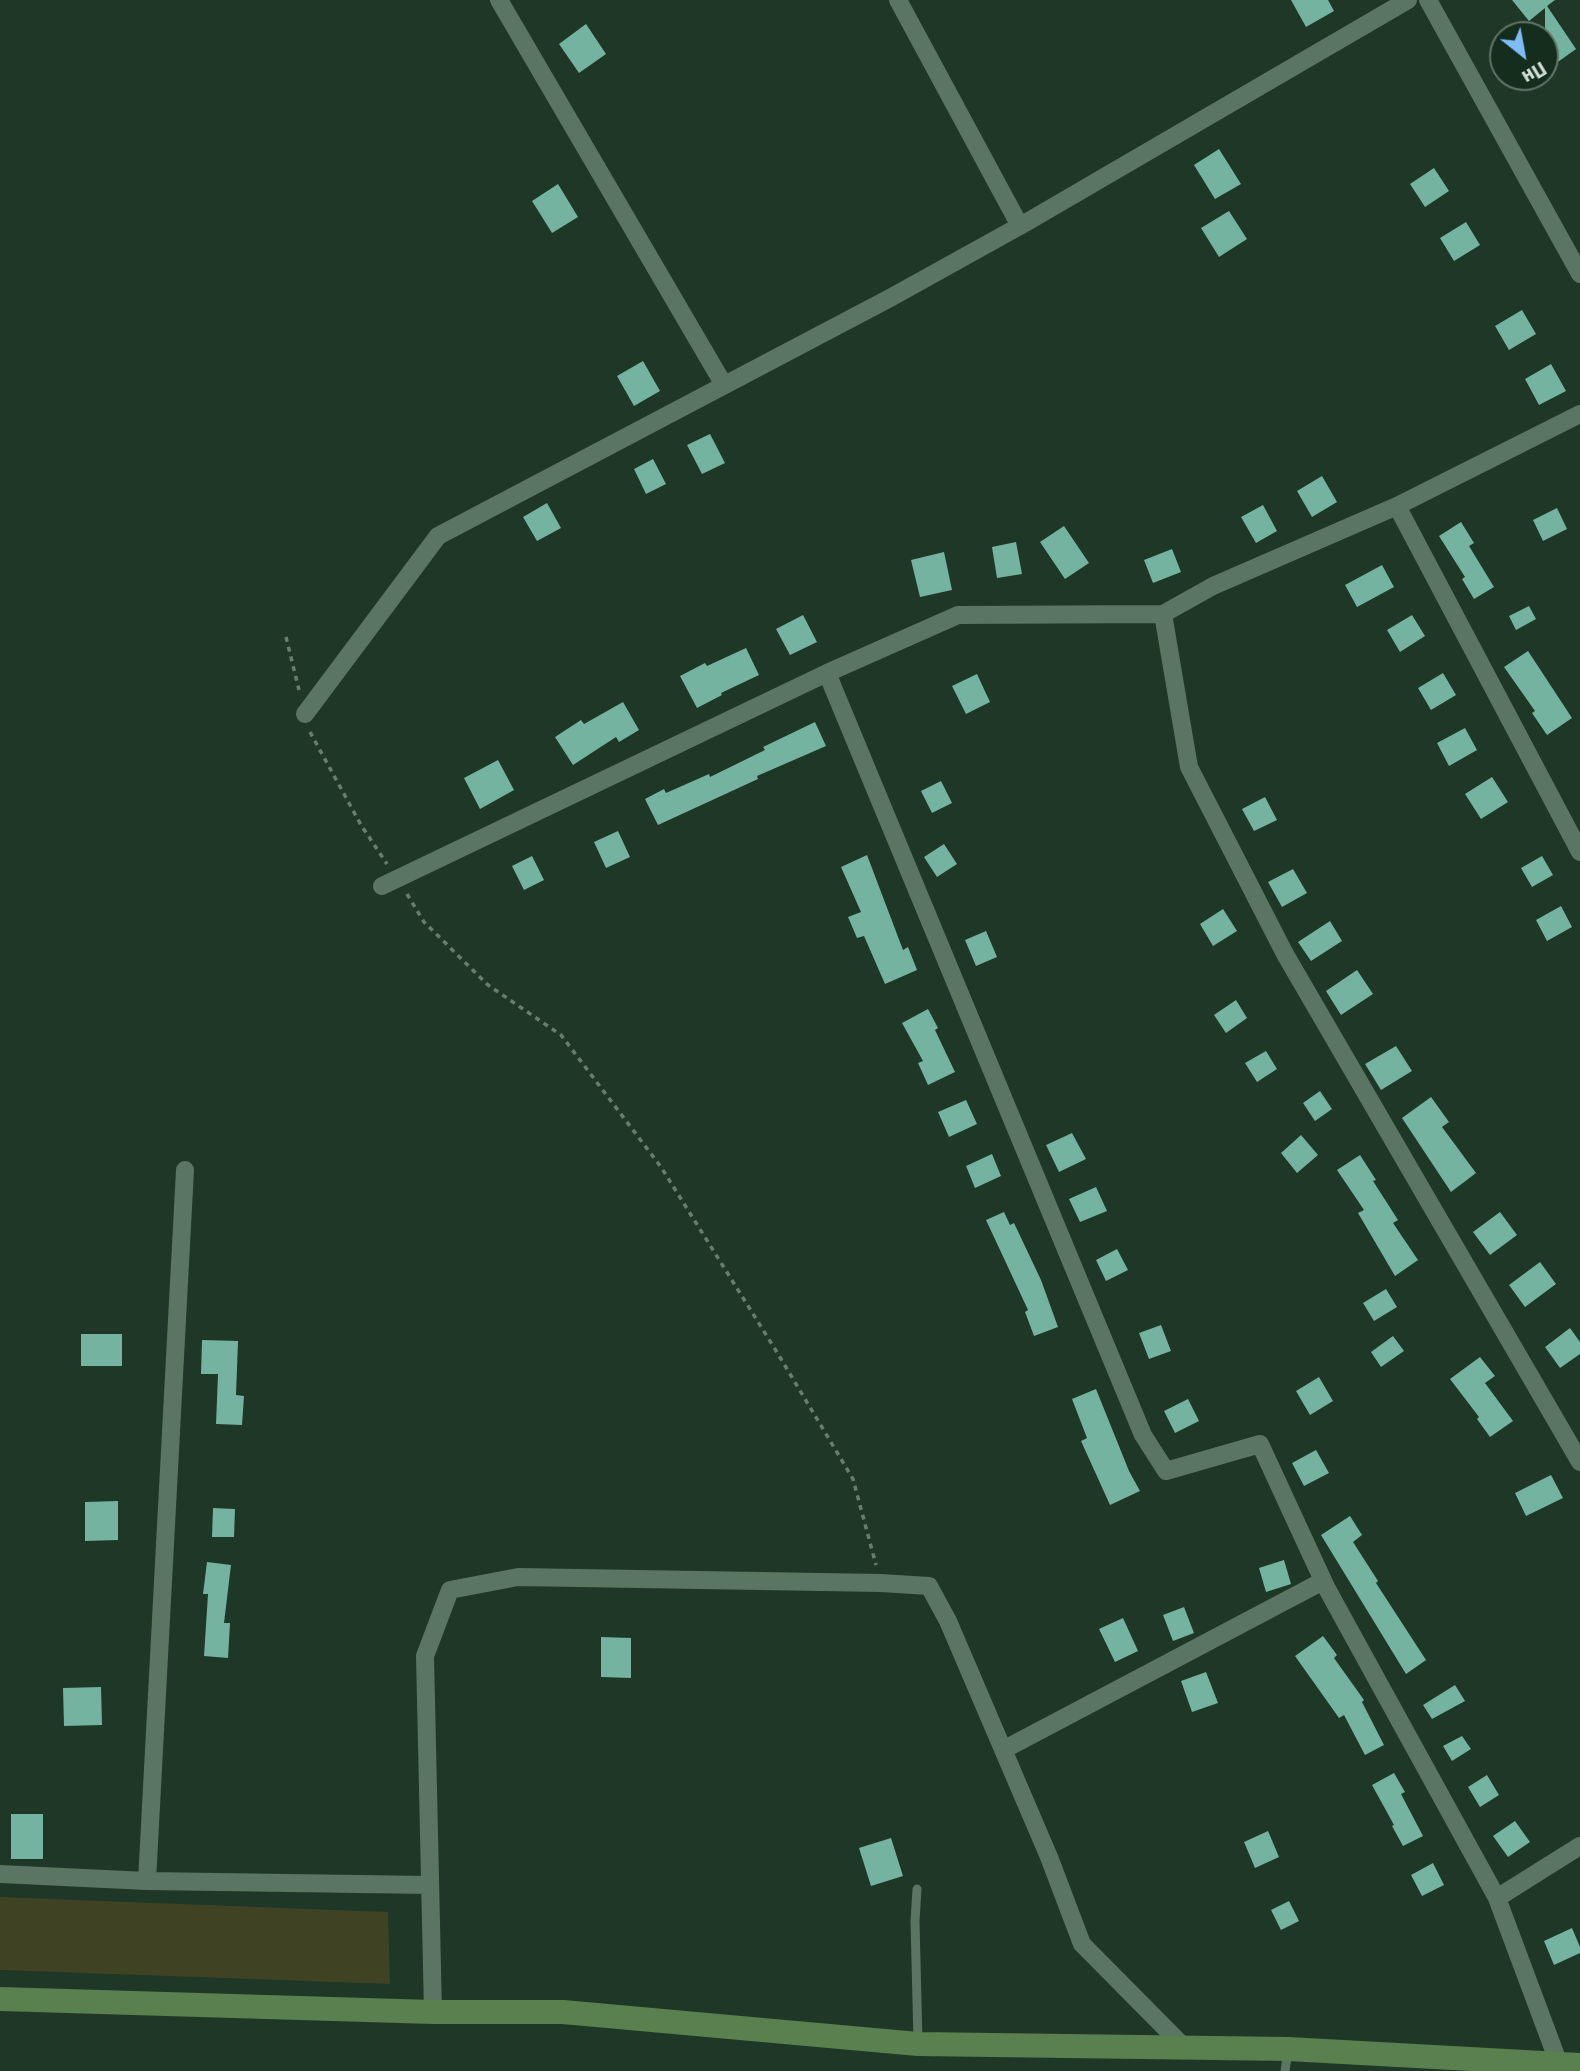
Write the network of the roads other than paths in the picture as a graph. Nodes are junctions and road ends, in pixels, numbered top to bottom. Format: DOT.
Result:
graph roads {
  1 [pos="499,0"];
  2 [pos="898,0"];
  3 [pos="1408,0"];
  4 [pos="1428,0"];
  5 [pos="1020,226"];
  6 [pos="1580,274"];
  7 [pos="724,385"];
  8 [pos="1580,414"];
  9 [pos="1397,506"];
  10 [pos="1163,614"];
  11 [pos="827,673"];
  12 [pos="305,714"];
  13 [pos="1580,852"];
  14 [pos="390,883"];
  15 [pos="186,1171"];
  16 [pos="1580,1462"];
  17 [pos="1323,1581"];
  18 [pos="1003,1750"];
  19 [pos="1580,1846"];
  20 [pos="0,1874"];
  21 [pos="147,1881"];
  22 [pos="430,1885"];
  23 [pos="917,1889"];
  24 [pos="1497,1898"];
  25 [pos="0,1999"];
  26 [pos="433,2012"];
  27 [pos="918,2044"];
  28 [pos="1185,2048"];
  29 [pos="1287,2060"];
  30 [pos="1570,2065"];
  1 -- 7 [label="street"];
  2 -- 5 [label="street"];
  3 -- 5 [label="street"];
  4 -- 6 [label="street"];
  5 -- 7 [label="street"];
  7 -- 12 [label="street"];
  8 -- 9 [label="street"];
  9 -- 10 [label="street"];
  9 -- 13 [label="street"];
  10 -- 11 [label="street"];
  10 -- 16 [label="street"];
  11 -- 14 [label="street"];
  11 -- 17 [label="street"];
  15 -- 21 [label="street"];
  17 -- 18 [label="street"];
  17 -- 24 [label="street"];
  18 -- 22 [label="street"];
  18 -- 28 [label="street"];
  19 -- 24 [label="street"];
  20 -- 21 [label="street"];
  21 -- 22 [label="street"];
  22 -- 26 [label="street"];
  23 -- 27 [label="lane"];
  24 -- 30 [label="street"];
  25 -- 26 [label="main road"];
  26 -- 27 [label="main road"];
  27 -- 28 [label="main road"];
  28 -- 29 [label="main road"];
  29 -- 30 [label="main road"];
}
